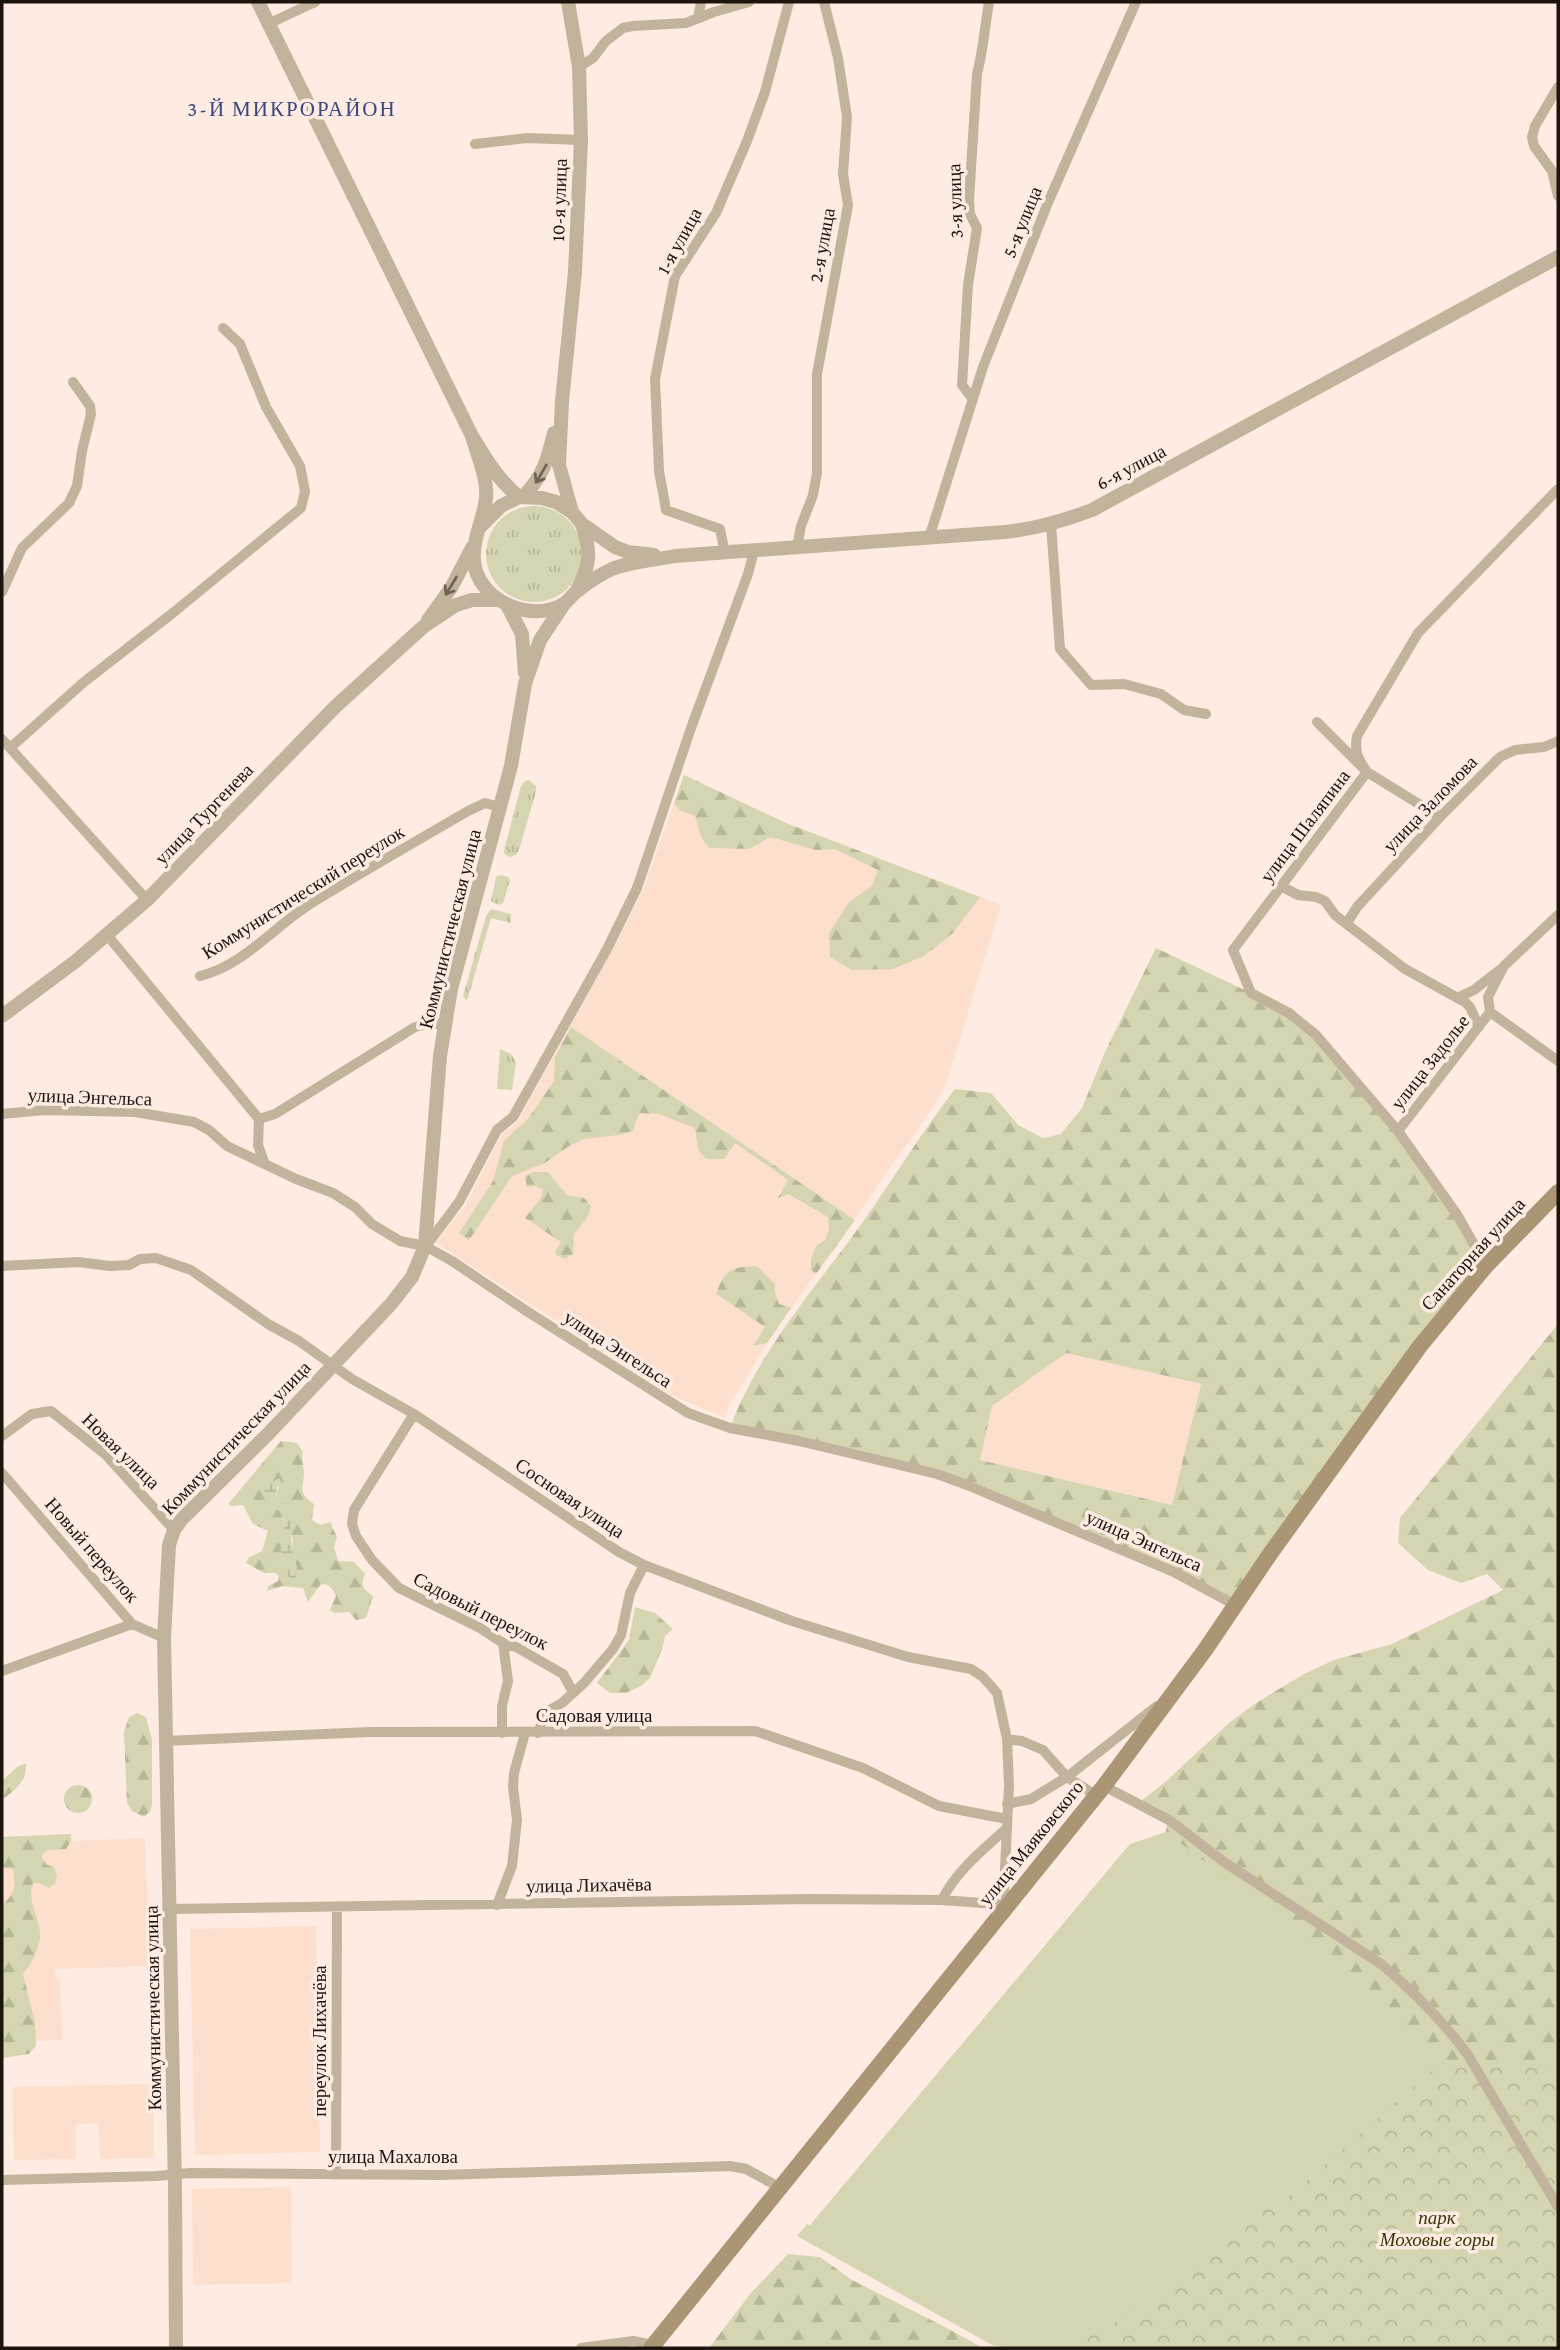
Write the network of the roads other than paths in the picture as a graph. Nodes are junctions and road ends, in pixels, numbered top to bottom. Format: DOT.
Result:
graph roads {
  1 [pos="258,2"];
  2 [pos="315,2"];
  3 [pos="568,2"];
  4 [pos="701,2"];
  5 [pos="750,2"];
  6 [pos="789,2"];
  7 [pos="824,2"];
  8 [pos="989,2"];
  9 [pos="1136,2"];
  10 [pos="698,18"];
  11 [pos="268,24"];
  12 [pos="579,67"];
  13 [pos="1558,87"];
  14 [pos="581,140"];
  15 [pos="475,144"];
  16 [pos="1558,196"];
  17 [pos="1558,257"];
  18 [pos="223,328"];
  19 [pos="73,382"];
  20 [pos="972,398"];
  21 [pos="562,401"];
  22 [pos="472,436"];
  23 [pos="1557,491"];
  24 [pos="522,496"];
  25 [pos="572,512"];
  26 [pos="582,524"];
  27 [pos="1051,524"];
  28 [pos="481,526"];
  29 [pos="929,538"];
  30 [pos="475,542"];
  31 [pos="797,547"];
  32 [pos="754,551"];
  33 [pos="726,553"];
  34 [pos="675,556"];
  35 [pos="576,591"];
  36 [pos="2,592"];
  37 [pos="503,603"];
  38 [pos="564,604"];
  39 [pos="423,627"];
  40 [pos="525,684"];
  41 [pos="1206,714"];
  42 [pos="1317,722"];
  43 [pos="2,738"];
  44 [pos="1558,741"];
  45 [pos="10,748"];
  46 [pos="1367,772"];
  47 [pos="499,807"];
  48 [pos="1440,817"];
  49 [pos="1281,886"];
  50 [pos="147,900"];
  51 [pos="1558,915"];
  52 [pos="1347,923"];
  53 [pos="108,936"];
  54 [pos="1504,966"];
  55 [pos="200,976"];
  56 [pos="1457,998"];
  57 [pos="1490,1013"];
  58 [pos="2,1016"];
  59 [pos="444,1024"];
  60 [pos="1479,1027"];
  61 [pos="1558,1061"];
  62 [pos="2,1114"];
  63 [pos="259,1119"];
  64 [pos="1398,1131"];
  65 [pos="264,1162"];
  66 [pos="1558,1192"];
  67 [pos="425,1246"];
  68 [pos="2,1266"];
  69 [pos="1486,1266"];
  70 [pos="1420,1346"];
  71 [pos="332,1365"];
  72 [pos="414,1414"];
  73 [pos="2,1436"];
  74 [pos="2,1473"];
  75 [pos="174,1530"];
  76 [pos="644,1565"];
  77 [pos="1235,1605"];
  78 [pos="132,1624"];
  79 [pos="164,1638"];
  80 [pos="503,1643"];
  81 [pos="2,1671"];
  82 [pos="1175,1691"];
  83 [pos="573,1692"];
  84 [pos="502,1733"];
  85 [pos="525,1733"];
  86 [pos="538,1733"];
  87 [pos="1007,1739"];
  88 [pos="165,1741"];
  89 [pos="1068,1777"];
  90 [pos="1101,1791"];
  91 [pos="1007,1804"];
  92 [pos="1007,1823"];
  93 [pos="942,1900"];
  94 [pos="497,1905"];
  95 [pos="1008,1905"];
  96 [pos="337,1906"];
  97 [pos="170,1909"];
  98 [pos="175,2174"];
  99 [pos="336,2175"];
  100 [pos="2,2180"];
  101 [pos="779,2187"];
  102 [pos="1558,2207"];
  103 [pos="652,2347"];
  104 [pos="176,2348"];
  105 [pos="581,2348"];
  1 -- 11 [label="street"];
  2 -- 11 [label="street"];
  3 -- 12 [label="street, 10-я улица"];
  4 -- 10 [label="street"];
  5 -- 10 [label="street"];
  6 -- 33 [label="street, 1-я улица"];
  7 -- 31 [label="street, 2-я улица"];
  8 -- 20 [label="street, 3-я улица"];
  9 -- 20 [label="street, 5-я улица"];
  10 -- 12 [label="street"];
  11 -- 22 [label="street"];
  12 -- 14 [label="street, 10-я улица"];
  13 -- 16 [label="street"];
  14 -- 15 [label="street"];
  14 -- 21 [label="street, 10-я улица"];
  17 -- 27 [label="street, 6-я улица"];
  18 -- 45 [label="street"];
  19 -- 36 [label="street"];
  20 -- 29 [label="street, 5-я улица"];
  21 -- 24 [label="street, 10-я улица, one-way"];
  21 -- 25 [label="street, 10-я улица"];
  22 -- 24 [label="street"];
  22 -- 28 [label="street"];
  23 -- 46 [label="street, улица Шаляпина"];
  24 -- 25 [label="street"];
  24 -- 28 [label="street"];
  25 -- 26 [label="street"];
  26 -- 34 [label="street"];
  26 -- 35 [label="street"];
  27 -- 29 [label="street, 6-я улица"];
  27 -- 41 [label="street"];
  28 -- 30 [label="street"];
  29 -- 31 [label="street, 6-я улица"];
  30 -- 37 [label="street"];
  30 -- 39 [label="street, улица Тургенева, one-way"];
  31 -- 32 [label="street, 6-я улица"];
  32 -- 33 [label="street, 6-я улица"];
  32 -- 67 [label="street"];
  33 -- 34 [label="street, 6-я улица"];
  34 -- 35 [label="street"];
  35 -- 38 [label="street"];
  37 -- 38 [label="street"];
  37 -- 39 [label="street, улица Тургенева"];
  37 -- 40 [label="street, Коммунистическая улица"];
  38 -- 40 [label="street, Коммунистическая улица"];
  39 -- 50 [label="street, улица Тургенева"];
  40 -- 47 [label="street, Коммунистическая улица"];
  42 -- 46 [label="street"];
  43 -- 45 [label="street"];
  44 -- 48 [label="street, улица Заломова"];
  45 -- 50 [label="street"];
  46 -- 48 [label="street"];
  46 -- 49 [label="street, улица Шаляпина"];
  47 -- 55 [label="street, Коммунистический переулок"];
  47 -- 59 [label="street, Коммунистическая улица"];
  48 -- 52 [label="street, улица Заломова"];
  49 -- 52 [label="street"];
  49 -- 64 [label="street, улица Шаляпина"];
  50 -- 53 [label="street, улица Тургенева"];
  51 -- 54 [label="street, улица Задолье"];
  52 -- 56 [label="street"];
  53 -- 58 [label="street, улица Тургенева"];
  53 -- 63 [label="street"];
  54 -- 56 [label="street"];
  54 -- 57 [label="street, улица Задолье"];
  56 -- 60 [label="street"];
  57 -- 60 [label="street, улица Задолье"];
  57 -- 61 [label="street"];
  59 -- 63 [label="street"];
  59 -- 67 [label="street, Коммунистическая улица"];
  60 -- 64 [label="street, улица Задолье"];
  62 -- 65 [label="street, улица Энгельса"];
  63 -- 65 [label="street"];
  64 -- 69 [label="street"];
  65 -- 67 [label="street, улица Энгельса"];
  66 -- 69 [label="main road, Санаторная улица"];
  67 -- 71 [label="street, Коммунистическая улица"];
  67 -- 77 [label="street, улица Энгельса"];
  68 -- 71 [label="street, Сосновая улица"];
  69 -- 70 [label="main road, Санаторная улица"];
  70 -- 77 [label="main road, улица Маяковского"];
  71 -- 72 [label="street, Сосновая улица"];
  71 -- 75 [label="street, Коммунистическая улица"];
  72 -- 76 [label="street, Сосновая улица"];
  72 -- 80 [label="street, Садовый переулок"];
  73 -- 75 [label="street, Новая улица"];
  74 -- 78 [label="street, Новый переулок"];
  75 -- 79 [label="street, Коммунистическая улица"];
  76 -- 83 [label="street"];
  76 -- 87 [label="street, Сосновая улица"];
  77 -- 82 [label="main road, улица Маяковского"];
  78 -- 79 [label="street, Новый переулок"];
  78 -- 81 [label="street"];
  79 -- 88 [label="street, Коммунистическая улица"];
  80 -- 83 [label="street, Садовый переулок"];
  80 -- 84 [label="street"];
  82 -- 89 [label="street"];
  82 -- 90 [label="main road, улица Маяковского"];
  83 -- 86 [label="street"];
  84 -- 85 [label="street, Садовая улица"];
  84 -- 88 [label="street, Садовая улица"];
  85 -- 86 [label="street, Садовая улица"];
  85 -- 94 [label="street"];
  86 -- 92 [label="street, Садовая улица"];
  87 -- 89 [label="street"];
  87 -- 91 [label="street, Сосновая улица"];
  88 -- 97 [label="street, Коммунистическая улица"];
  89 -- 90 [label="street"];
  89 -- 91 [label="street"];
  90 -- 95 [label="main road, улица Маяковского"];
  90 -- 102 [label="street"];
  91 -- 92 [label="street, Сосновая улица"];
  92 -- 93 [label="street"];
  92 -- 95 [label="street, Сосновая улица"];
  93 -- 94 [label="street, улица Лихачёва"];
  93 -- 95 [label="street, улица Лихачёва"];
  94 -- 96 [label="street, улица Лихачёва"];
  95 -- 101 [label="main road, улица Маяковского"];
  96 -- 97 [label="street, улица Лихачёва"];
  96 -- 99 [label="street, переулок Лихачёва"];
  97 -- 98 [label="street, Коммунистическая улица"];
  98 -- 99 [label="street, улица Махалова"];
  98 -- 100 [label="street, улица Махалова"];
  98 -- 104 [label="street, Коммунистическая улица"];
  99 -- 101 [label="street, улица Махалова"];
  101 -- 103 [label="main road, улица Маяковского"];
  103 -- 105 [label="street"];
}
